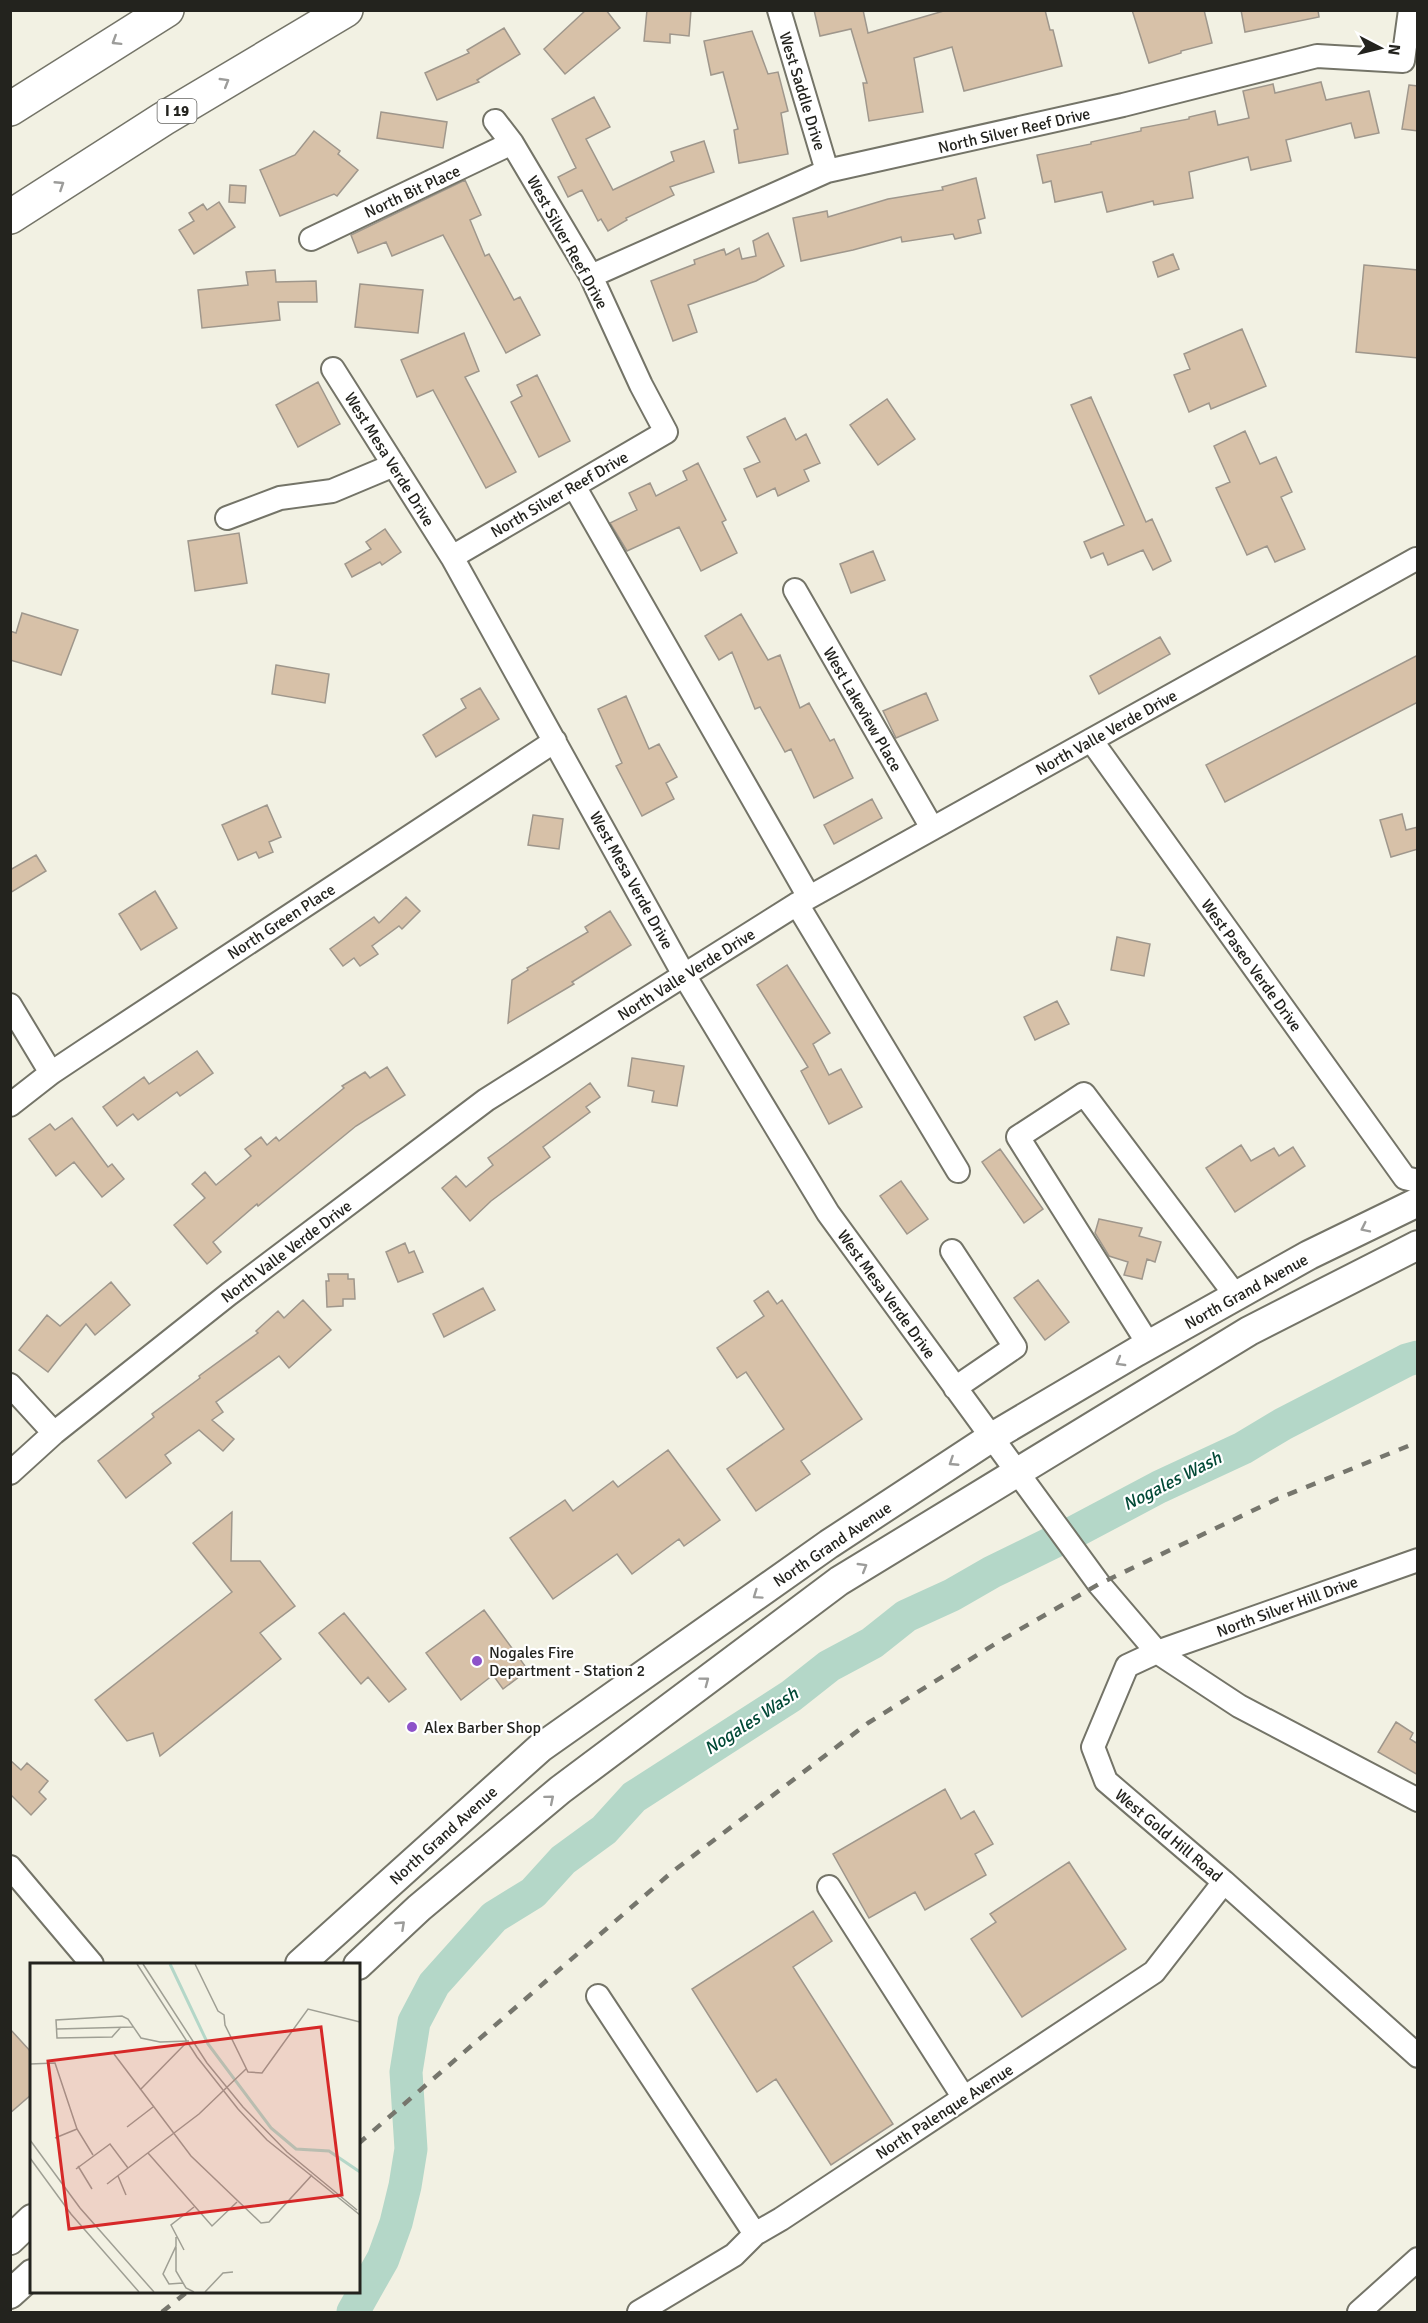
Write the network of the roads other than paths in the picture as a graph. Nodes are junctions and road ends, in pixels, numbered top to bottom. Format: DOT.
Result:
graph roads {
  1 [pos="166,10"];
  2 [pos="346,10"];
  3 [pos="779,10"];
  4 [pos="1410,10"];
  5 [pos="1410,62"];
  6 [pos="10,109"];
  7 [pos="495,121"];
  8 [pos="512,143"];
  9 [pos="827,171"];
  10 [pos="10,217"];
  11 [pos="311,238"];
  12 [pos="591,276"];
  13 [pos="333,369"];
  14 [pos="666,432"];
  15 [pos="394,465"];
  16 [pos="574,486"];
  17 [pos="227,518"];
  18 [pos="452,557"];
  19 [pos="1416,559"];
  20 [pos="795,590"];
  21 [pos="1092,740"];
  22 [pos="555,741"];
  23 [pos="932,828"];
  24 [pos="803,901"];
  25 [pos="684,975"];
  26 [pos="10,1005"];
  27 [pos="51,1073"];
  28 [pos="10,1105"];
  29 [pos="958,1171"];
  30 [pos="1418,1181"];
  31 [pos="1418,1202"];
  32 [pos="1418,1245"];
  33 [pos="952,1251"];
  34 [pos="1236,1296"];
  35 [pos="1149,1345"];
  36 [pos="10,1385"];
  37 [pos="955,1388"];
  38 [pos="54,1433"];
  39 [pos="992,1437"];
  40 [pos="1017,1472"];
  41 [pos="10,1473"];
  42 [pos="1418,1560"];
  43 [pos="1157,1652"];
  44 [pos="1418,1800"];
  45 [pos="10,1867"];
  46 [pos="1224,1882"];
  47 [pos="829,1887"];
  48 [pos="90,1963"];
  49 [pos="302,1963"];
  50 [pos="360,1963"];
  51 [pos="598,1996"];
  52 [pos="1418,2056"];
  53 [pos="964,2098"];
  54 [pos="30,2221"];
  55 [pos="754,2234"];
  56 [pos="10,2240"];
  57 [pos="1418,2259"];
  58 [pos="30,2276"];
  59 [pos="10,2294"];
  60 [pos="639,2313"];
  61 [pos="1359,2313"];
  1 -- 6 [label="highway, one-way"];
  10 -- 2 [label="highway, I 19, one-way"];
  3 -- 9 [label="street, West Saddle Drive"];
  4 -- 5 [label="street, North Silver Reef Drive"];
  5 -- 9 [label="street, North Silver Reef Drive"];
  7 -- 8 [label="street, West Silver Reef Drive"];
  8 -- 11 [label="street, North Bit Place"];
  8 -- 12 [label="street, West Silver Reef Drive"];
  9 -- 12 [label="street, North Silver Reef Drive"];
  12 -- 14 [label="street, West Silver Reef Drive"];
  13 -- 15 [label="street, West Mesa Verde Drive"];
  14 -- 16 [label="street, North Silver Reef Drive"];
  15 -- 17 [label="street"];
  15 -- 18 [label="street, West Mesa Verde Drive"];
  16 -- 18 [label="street, North Silver Reef Drive"];
  16 -- 24 [label="street"];
  18 -- 22 [label="street, West Mesa Verde Drive"];
  19 -- 21 [label="street, North Valle Verde Drive"];
  20 -- 23 [label="street, West Lakeview Place"];
  21 -- 23 [label="street, North Valle Verde Drive"];
  21 -- 30 [label="street, West Paseo Verde Drive"];
  22 -- 25 [label="street, West Mesa Verde Drive"];
  22 -- 27 [label="street, North Green Place"];
  23 -- 24 [label="street, North Valle Verde Drive"];
  24 -- 25 [label="street, North Valle Verde Drive"];
  24 -- 29 [label="street"];
  25 -- 37 [label="street, West Mesa Verde Drive"];
  25 -- 38 [label="street, North Valle Verde Drive"];
  26 -- 27 [label="street"];
  27 -- 28 [label="street, North Green Place"];
  31 -- 34 [label="main road, North Grand Avenue, one-way"];
  32 -- 40 [label="main road"];
  33 -- 37 [label="street"];
  34 -- 35 [label="main road, North Grand Avenue"];
  34 -- 35 [label="street"];
  35 -- 39 [label="main road, North Grand Avenue, one-way"];
  36 -- 38 [label="street"];
  37 -- 39 [label="street, West Mesa Verde Drive"];
  38 -- 41 [label="street, North Valle Verde Drive"];
  39 -- 40 [label="street"];
  39 -- 49 [label="main road, North Grand Avenue, one-way"];
  40 -- 43 [label="street"];
  50 -- 40 [label="main road, one-way"];
  42 -- 43 [label="street, North Silver Hill Drive"];
  43 -- 44 [label="street"];
  43 -- 46 [label="street, West Gold Hill Road"];
  45 -- 48 [label="street"];
  46 -- 52 [label="street, West Gold Hill Road"];
  46 -- 53 [label="street, North Palenque Avenue"];
  47 -- 53 [label="street"];
  51 -- 55 [label="street"];
  53 -- 55 [label="street, North Palenque Avenue"];
  54 -- 56 [label="main road"];
  55 -- 60 [label="street, North Palenque Avenue"];
  57 -- 61 [label="street"];
  58 -- 59 [label="main road"];
}
